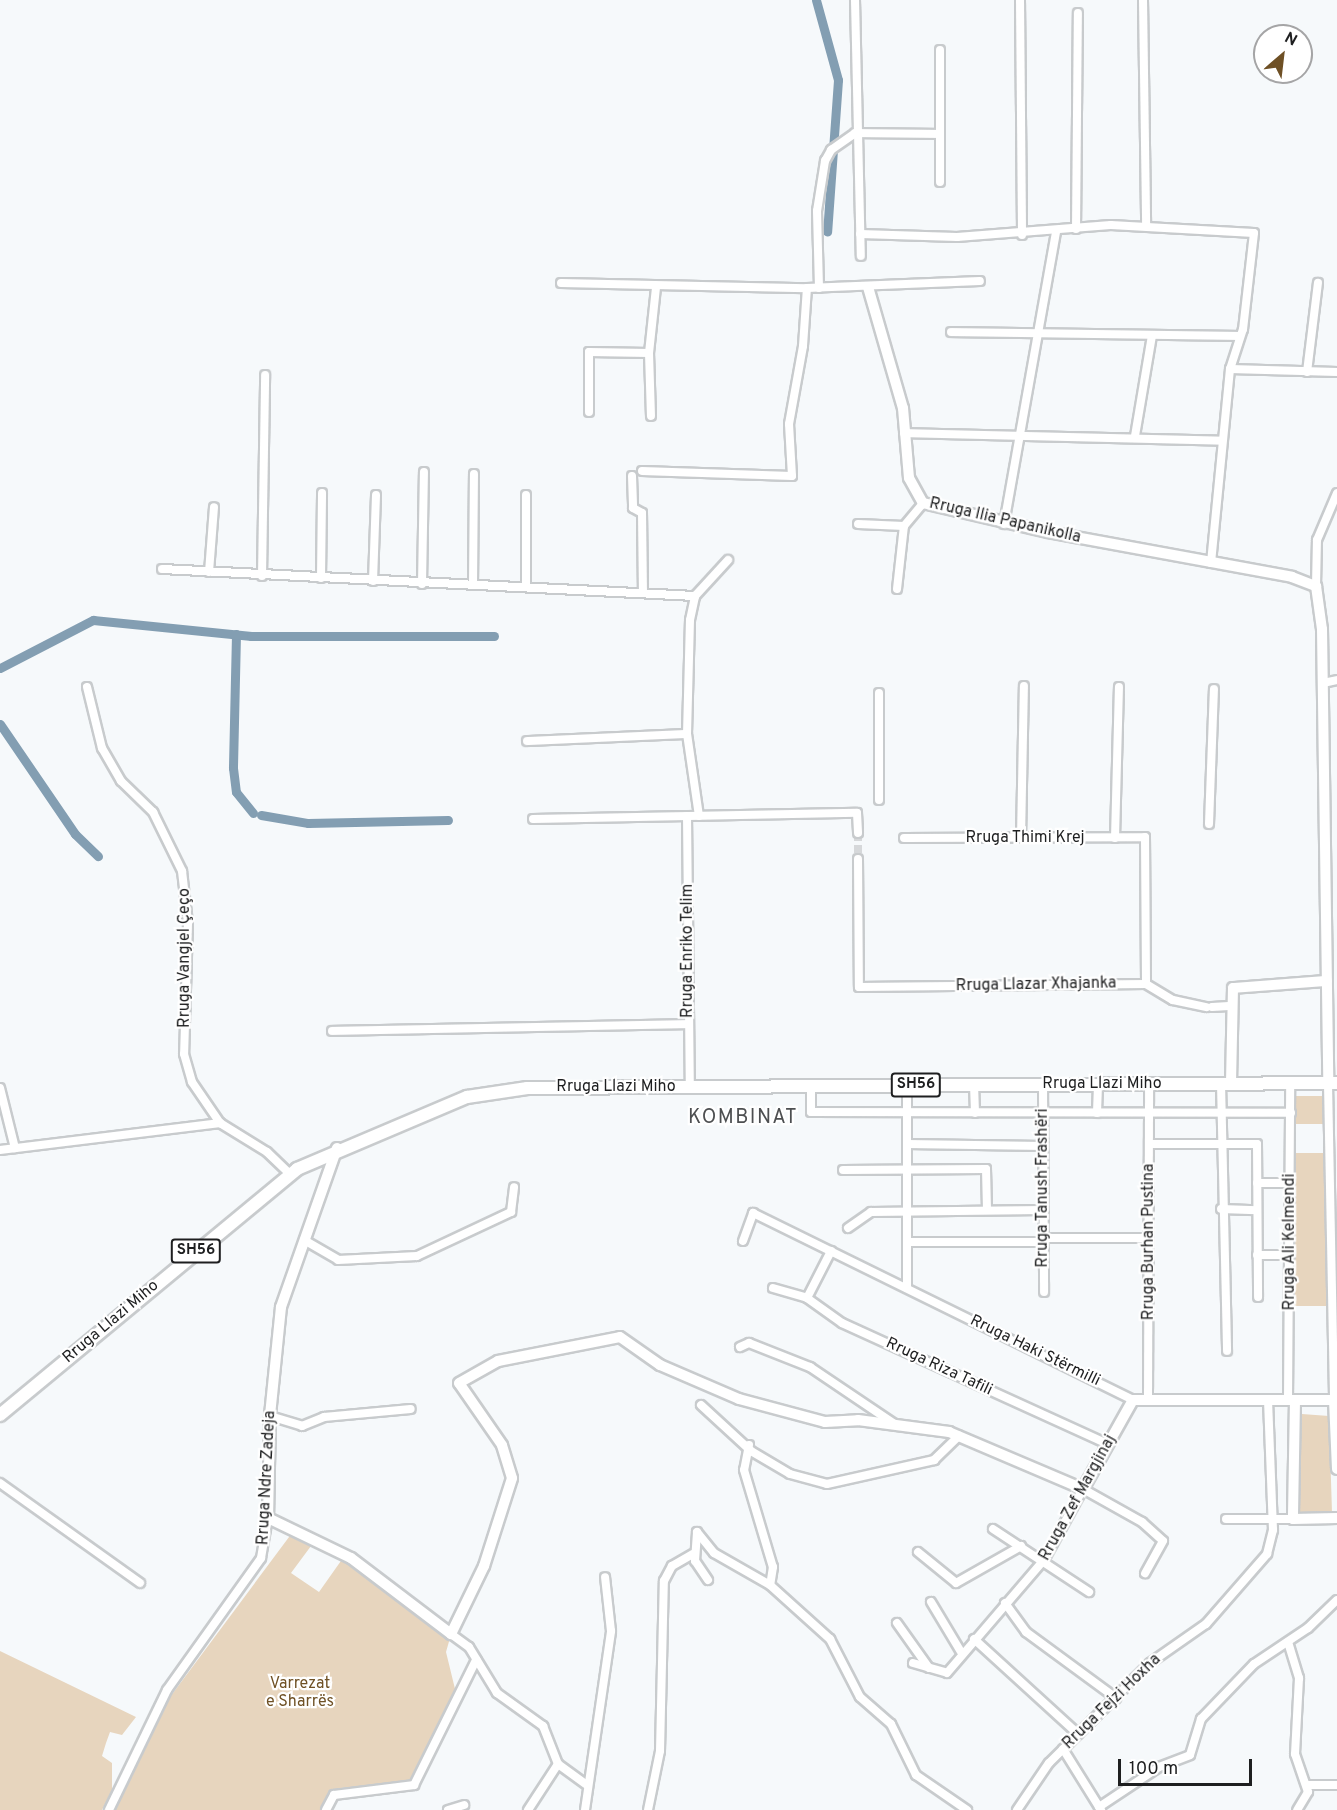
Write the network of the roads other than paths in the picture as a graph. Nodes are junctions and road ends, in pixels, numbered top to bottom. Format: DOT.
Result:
graph roads {
  1 [pos="855,0"];
  2 [pos="1020,0"];
  3 [pos="1143,0"];
  4 [pos="1078,13"];
  5 [pos="940,50"];
  6 [pos="940,134"];
  7 [pos="852,136"];
  8 [pos="940,182"];
  9 [pos="1146,225"];
  10 [pos="1076,229"];
  11 [pos="1056,231"];
  12 [pos="860,234"];
  13 [pos="1022,235"];
  14 [pos="861,256"];
  15 [pos="980,281"];
  16 [pos="561,283"];
  17 [pos="1318,283"];
  18 [pos="656,287"];
  19 [pos="868,287"];
  20 [pos="807,288"];
  21 [pos="819,288"];
  22 [pos="951,332"];
  23 [pos="1039,334"];
  24 [pos="1152,335"];
  25 [pos="1238,336"];
  26 [pos="649,353"];
  27 [pos="1230,369"];
  28 [pos="1307,372"];
  29 [pos="1337,372"];
  30 [pos="265,375"];
  31 [pos="589,412"];
  32 [pos="651,416"];
  33 [pos="904,433"];
  34 [pos="1023,434"];
  35 [pos="1135,436"];
  36 [pos="1221,441"];
  37 [pos="642,471"];
  38 [pos="424,472"];
  39 [pos="474,474"];
  40 [pos="632,476"];
  41 [pos="322,493"];
  42 [pos="1337,493"];
  43 [pos="376,495"];
  44 [pos="526,495"];
  45 [pos="923,503"];
  46 [pos="214,507"];
  47 [pos="1004,524"];
  48 [pos="858,525"];
  49 [pos="904,526"];
  50 [pos="728,560"];
  51 [pos="1211,563"];
  52 [pos="162,569"];
  53 [pos="209,572"];
  54 [pos="262,576"];
  55 [pos="321,578"];
  56 [pos="373,581"];
  57 [pos="422,584"];
  58 [pos="473,585"];
  59 [pos="1316,586"];
  60 [pos="526,587"];
  61 [pos="897,589"];
  62 [pos="643,592"];
  63 [pos="695,596"];
  64 [pos="1337,680"];
  65 [pos="1323,683"];
  66 [pos="1024,686"];
  67 [pos="87,687"];
  68 [pos="1119,687"];
  69 [pos="1214,689"];
  70 [pos="879,693"];
  71 [pos="687,734"];
  72 [pos="527,741"];
  73 [pos="879,800"];
  74 [pos="687,816"];
  75 [pos="699,816"];
  76 [pos="533,819"];
  77 [pos="1209,824"];
  78 [pos="858,833"];
  79 [pos="904,838"];
  80 [pos="1022,838"];
  81 [pos="1115,838"];
  82 [pos="858,859"];
  83 [pos="1328,981"];
  84 [pos="1146,984"];
  85 [pos="1229,1006"];
  86 [pos="689,1024"];
  87 [pos="332,1031"];
  88 [pos="1226,1083"];
  89 [pos="1290,1083"];
  90 [pos="1332,1083"];
  91 [pos="974,1084"];
  92 [pos="1043,1084"];
  93 [pos="1098,1084"];
  94 [pos="1149,1084"];
  95 [pos="811,1085"];
  96 [pos="907,1085"];
  97 [pos="690,1086"];
  98 [pos="0,1088"];
  99 [pos="907,1113"];
  100 [pos="975,1113"];
  101 [pos="1043,1113"];
  102 [pos="1097,1113"];
  103 [pos="1149,1113"];
  104 [pos="1222,1113"];
  105 [pos="1290,1113"];
  106 [pos="1333,1114"];
  107 [pos="219,1122"];
  108 [pos="907,1144"];
  109 [pos="1149,1144"];
  110 [pos="1221,1144"];
  111 [pos="1043,1146"];
  112 [pos="15,1148"];
  113 [pos="338,1148"];
  114 [pos="0,1150"];
  115 [pos="843,1170"];
  116 [pos="907,1171"];
  117 [pos="290,1174"];
  118 [pos="1257,1183"];
  119 [pos="1290,1183"];
  120 [pos="514,1187"];
  121 [pos="1334,1188"];
  122 [pos="907,1209"];
  123 [pos="1221,1209"];
  124 [pos="987,1210"];
  125 [pos="1043,1210"];
  126 [pos="1257,1210"];
  127 [pos="848,1228"];
  128 [pos="1149,1238"];
  129 [pos="304,1240"];
  130 [pos="1043,1240"];
  131 [pos="743,1241"];
  132 [pos="907,1242"];
  133 [pos="831,1251"];
  134 [pos="1334,1253"];
  135 [pos="1257,1255"];
  136 [pos="1290,1255"];
  137 [pos="773,1288"];
  138 [pos="907,1288"];
  139 [pos="1044,1292"];
  140 [pos="807,1298"];
  141 [pos="1258,1298"];
  142 [pos="1334,1319"];
  143 [pos="740,1347"];
  144 [pos="1227,1350"];
  145 [pos="1133,1400"];
  146 [pos="1148,1400"];
  147 [pos="1268,1400"];
  148 [pos="1291,1400"];
  149 [pos="1336,1400"];
  150 [pos="701,1405"];
  151 [pos="411,1409"];
  152 [pos="0,1415"];
  153 [pos="270,1416"];
  154 [pos="896,1425"];
  155 [pos="960,1436"];
  156 [pos="1107,1444"];
  157 [pos="749,1445"];
  158 [pos="1337,1469"];
  159 [pos="0,1483"];
  160 [pos="1083,1489"];
  161 [pos="268,1518"];
  162 [pos="1337,1518"];
  163 [pos="1226,1519"];
  164 [pos="1270,1519"];
  165 [pos="1293,1519"];
  166 [pos="993,1529"];
  167 [pos="1021,1546"];
  168 [pos="918,1552"];
  169 [pos="693,1554"];
  170 [pos="1044,1560"];
  171 [pos="1145,1573"];
  172 [pos="605,1577"];
  173 [pos="708,1580"];
  174 [pos="140,1583"];
  175 [pos="770,1586"];
  176 [pos="1089,1592"];
  177 [pos="1337,1600"];
  178 [pos="931,1602"];
  179 [pos="1005,1604"];
  180 [pos="897,1623"];
  181 [pos="452,1634"];
  182 [pos="974,1639"];
  183 [pos="1288,1642"];
  184 [pos="961,1652"];
  185 [pos="476,1660"];
  186 [pos="912,1663"];
  187 [pos="932,1670"];
  188 [pos="1116,1698"];
  189 [pos="1078,1734"];
  190 [pos="1063,1749"];
  191 [pos="558,1764"];
  192 [pos="586,1784"];
  193 [pos="1308,1785"];
  194 [pos="1337,1785"];
  195 [pos="464,1805"];
  196 [pos="1100,1808"];
  197 [pos="109,1810"];
  198 [pos="326,1810"];
  199 [pos="448,1810"];
  200 [pos="528,1810"];
  201 [pos="585,1810"];
  202 [pos="648,1810"];
  203 [pos="967,1810"];
  204 [pos="1017,1810"];
  205 [pos="1297,1810"];
  1 -- 7 [label="street"];
  2 -- 13 [label="street"];
  3 -- 9 [label="street"];
  4 -- 10 [label="street"];
  5 -- 6 [label="street"];
  6 -- 7 [label="street"];
  6 -- 8 [label="street"];
  7 -- 12 [label="street"];
  7 -- 21 [label="street"];
  9 -- 10 [label="street"];
  9 -- 25 [label="street"];
  10 -- 11 [label="street"];
  11 -- 13 [label="street"];
  11 -- 23 [label="street"];
  12 -- 13 [label="street"];
  12 -- 14 [label="street"];
  15 -- 19 [label="street"];
  16 -- 18 [label="street"];
  17 -- 28 [label="street"];
  18 -- 20 [label="street"];
  18 -- 26 [label="street"];
  19 -- 21 [label="street"];
  19 -- 33 [label="street, Rruga Ilia Papanikolla"];
  20 -- 21 [label="street"];
  20 -- 37 [label="street"];
  22 -- 23 [label="street"];
  23 -- 24 [label="street"];
  23 -- 34 [label="street"];
  24 -- 25 [label="street"];
  24 -- 35 [label="street"];
  25 -- 27 [label="street"];
  26 -- 31 [label="street"];
  26 -- 32 [label="street"];
  27 -- 28 [label="street"];
  27 -- 36 [label="street"];
  28 -- 29 [label="street"];
  30 -- 54 [label="street"];
  33 -- 34 [label="street"];
  33 -- 45 [label="street, Rruga Ilia Papanikolla"];
  34 -- 35 [label="street"];
  34 -- 47 [label="street"];
  35 -- 36 [label="street"];
  36 -- 51 [label="street"];
  38 -- 57 [label="street"];
  39 -- 58 [label="street"];
  40 -- 62 [label="street"];
  41 -- 55 [label="street"];
  42 -- 59 [label="street"];
  43 -- 56 [label="street"];
  44 -- 60 [label="street"];
  45 -- 47 [label="street, Rruga Ilia Papanikolla"];
  45 -- 49 [label="street"];
  46 -- 53 [label="street"];
  47 -- 51 [label="street, Rruga Ilia Papanikolla"];
  48 -- 49 [label="street"];
  49 -- 61 [label="street"];
  50 -- 63 [label="street"];
  51 -- 59 [label="street, Rruga Ilia Papanikolla"];
  52 -- 53 [label="street"];
  53 -- 54 [label="street"];
  54 -- 55 [label="street"];
  55 -- 56 [label="street"];
  56 -- 57 [label="street"];
  57 -- 58 [label="street"];
  58 -- 60 [label="street"];
  59 -- 65 [label="street"];
  60 -- 62 [label="street"];
  62 -- 63 [label="street"];
  63 -- 71 [label="street"];
  64 -- 65 [label="street"];
  65 -- 83 [label="street"];
  66 -- 80 [label="street"];
  67 -- 107 [label="street, Rruga Vangjel Çeço"];
  68 -- 81 [label="street"];
  69 -- 77 [label="street"];
  70 -- 73 [label="street"];
  71 -- 72 [label="street"];
  71 -- 75 [label="street"];
  74 -- 75 [label="street"];
  74 -- 76 [label="street"];
  74 -- 86 [label="street, Rruga Enriko Telim"];
  75 -- 78 [label="street"];
  79 -- 80 [label="street, Rruga Thimi Krej"];
  80 -- 81 [label="street, Rruga Thimi Krej"];
  81 -- 84 [label="street, Rruga Thimi Krej"];
  82 -- 84 [label="street, Rruga Llazar Xhajanka"];
  83 -- 85 [label="street"];
  83 -- 90 [label="street"];
  84 -- 85 [label="street"];
  85 -- 88 [label="street"];
  86 -- 87 [label="street"];
  86 -- 97 [label="street, Rruga Enriko Telim"];
  88 -- 89 [label="main road, Rruga Llazi Miho / SH56"];
  88 -- 94 [label="main road, Rruga Llazi Miho / SH56"];
  88 -- 104 [label="street"];
  89 -- 90 [label="main road, Rruga Llazi Miho / SH56"];
  89 -- 105 [label="street, Rruga Ali Kelmendi"];
  90 -- 106 [label="street"];
  91 -- 92 [label="main road, Rruga Llazi Miho / SH56"];
  91 -- 96 [label="main road, Rruga Llazi Miho / SH56"];
  91 -- 100 [label="street"];
  92 -- 93 [label="main road, Rruga Llazi Miho / SH56"];
  92 -- 101 [label="street, Rruga Tanush Frashëri"];
  93 -- 94 [label="main road, Rruga Llazi Miho / SH56"];
  93 -- 102 [label="street"];
  94 -- 103 [label="street, Rruga Burhan Pustina"];
  95 -- 96 [label="main road, Rruga Llazi Miho / SH56"];
  95 -- 97 [label="main road, Rruga Llazi Miho / SH56"];
  95 -- 99 [label="street"];
  96 -- 99 [label="street"];
  97 -- 113 [label="main road, Rruga Llazi Miho / SH56"];
  98 -- 112 [label="street"];
  99 -- 100 [label="street"];
  99 -- 108 [label="street"];
  100 -- 101 [label="street"];
  101 -- 102 [label="street"];
  101 -- 111 [label="street, Rruga Tanush Frashëri"];
  102 -- 103 [label="street"];
  103 -- 104 [label="street"];
  103 -- 109 [label="street, Rruga Burhan Pustina"];
  104 -- 105 [label="street"];
  104 -- 110 [label="street"];
  105 -- 119 [label="street, Rruga Ali Kelmendi"];
  106 -- 121 [label="street"];
  107 -- 112 [label="street"];
  107 -- 117 [label="street, Rruga Vangjel Çeço"];
  108 -- 111 [label="street"];
  108 -- 116 [label="street"];
  109 -- 110 [label="street"];
  109 -- 128 [label="street, Rruga Burhan Pustina"];
  110 -- 118 [label="street"];
  110 -- 123 [label="street"];
  111 -- 125 [label="street, Rruga Tanush Frashëri"];
  112 -- 114 [label="street"];
  113 -- 117 [label="main road, Rruga Llazi Miho / SH56"];
  113 -- 129 [label="street, Rruga Ndre Zadeja"];
  115 -- 116 [label="street"];
  116 -- 122 [label="street"];
  116 -- 124 [label="street"];
  117 -- 152 [label="main road, Rruga Llazi Miho / SH56"];
  118 -- 119 [label="street"];
  118 -- 126 [label="street"];
  119 -- 136 [label="street, Rruga Ali Kelmendi"];
  120 -- 129 [label="street"];
  121 -- 134 [label="street"];
  122 -- 124 [label="street"];
  122 -- 127 [label="street"];
  122 -- 132 [label="street"];
  123 -- 126 [label="street"];
  123 -- 144 [label="street"];
  124 -- 125 [label="street"];
  125 -- 130 [label="street, Rruga Tanush Frashëri"];
  126 -- 135 [label="street"];
  128 -- 130 [label="street"];
  128 -- 146 [label="street, Rruga Burhan Pustina"];
  129 -- 153 [label="street, Rruga Ndre Zadeja"];
  130 -- 132 [label="street"];
  130 -- 139 [label="street, Rruga Tanush Frashëri"];
  131 -- 133 [label="street, Rruga Haki Stërmilli"];
  132 -- 138 [label="street"];
  133 -- 138 [label="street, Rruga Haki Stërmilli"];
  133 -- 140 [label="street"];
  134 -- 142 [label="street"];
  135 -- 136 [label="street"];
  135 -- 141 [label="street"];
  136 -- 148 [label="street, Rruga Ali Kelmendi"];
  137 -- 140 [label="street, Rruga Riza Tafili"];
  138 -- 145 [label="street, Rruga Haki Stërmilli"];
  140 -- 156 [label="street, Rruga Riza Tafili"];
  142 -- 149 [label="street"];
  143 -- 154 [label="street"];
  145 -- 146 [label="street, Rruga Haki Stërmilli"];
  145 -- 156 [label="street, Rruga Zef Margjinaj"];
  146 -- 147 [label="street, Rruga Haki Stërmilli"];
  147 -- 148 [label="street, Rruga Haki Stërmilli"];
  147 -- 164 [label="street, Rruga Fejzi Hoxha"];
  148 -- 149 [label="street, Rruga Haki Stërmilli"];
  148 -- 165 [label="street"];
  149 -- 158 [label="street"];
  150 -- 157 [label="street"];
  151 -- 153 [label="street"];
  153 -- 161 [label="street, Rruga Ndre Zadeja"];
  154 -- 155 [label="street"];
  154 -- 181 [label="street"];
  155 -- 157 [label="street"];
  155 -- 160 [label="street"];
  156 -- 160 [label="street, Rruga Zef Margjinaj"];
  157 -- 175 [label="street"];
  159 -- 174 [label="street"];
  160 -- 170 [label="street, Rruga Zef Margjinaj"];
  160 -- 171 [label="street"];
  161 -- 181 [label="street"];
  161 -- 197 [label="street, Rruga Ndre Zadeja"];
  162 -- 165 [label="street"];
  163 -- 164 [label="street"];
  164 -- 165 [label="street"];
  164 -- 188 [label="street, Rruga Fejzi Hoxha"];
  166 -- 167 [label="street"];
  167 -- 168 [label="street"];
  167 -- 170 [label="street"];
  169 -- 173 [label="street"];
  169 -- 175 [label="street"];
  169 -- 202 [label="street"];
  170 -- 176 [label="street"];
  170 -- 179 [label="street, Rruga Zef Margjinaj"];
  172 -- 192 [label="street"];
  175 -- 203 [label="street"];
  177 -- 183 [label="street"];
  178 -- 184 [label="street"];
  179 -- 182 [label="street, Rruga Zef Margjinaj"];
  179 -- 188 [label="street"];
  180 -- 187 [label="street"];
  181 -- 185 [label="street"];
  182 -- 184 [label="street, Rruga Zef Margjinaj"];
  182 -- 189 [label="street"];
  183 -- 193 [label="street"];
  183 -- 196 [label="street"];
  184 -- 187 [label="street, Rruga Zef Margjinaj"];
  185 -- 191 [label="street"];
  185 -- 198 [label="street"];
  186 -- 187 [label="street"];
  188 -- 189 [label="street, Rruga Fejzi Hoxha"];
  189 -- 190 [label="street, Rruga Fejzi Hoxha"];
  190 -- 196 [label="street"];
  190 -- 204 [label="street, Rruga Fejzi Hoxha"];
  191 -- 192 [label="street"];
  191 -- 200 [label="street"];
  192 -- 201 [label="street"];
  193 -- 194 [label="street"];
  193 -- 205 [label="street"];
  195 -- 199 [label="street"];
}
